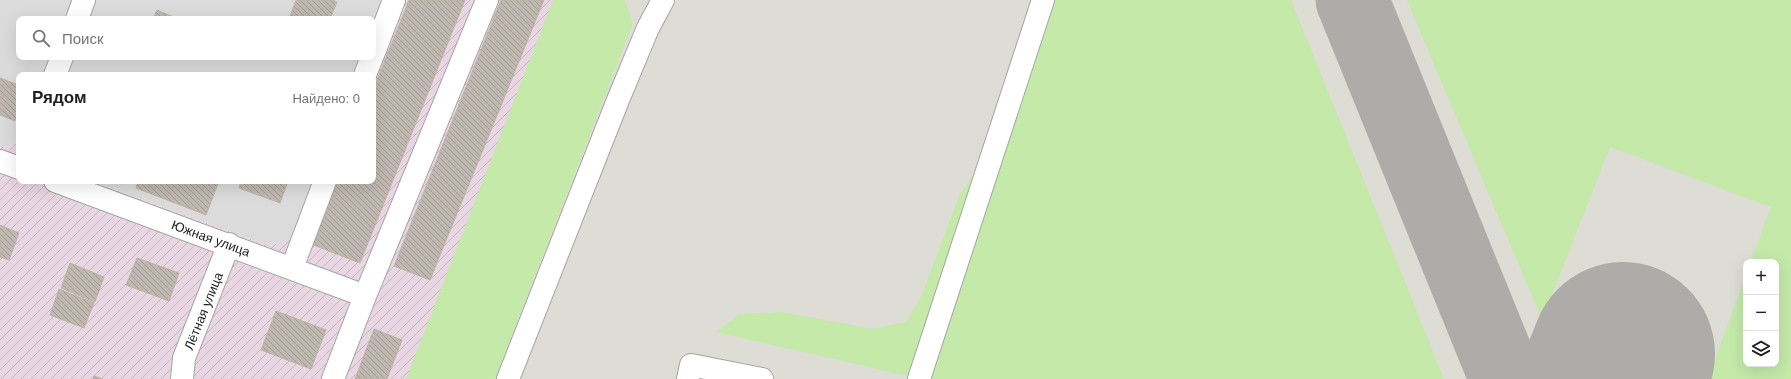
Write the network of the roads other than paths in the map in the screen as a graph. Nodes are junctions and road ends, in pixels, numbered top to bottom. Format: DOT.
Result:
graph roads {
  1 [pos="84,0"];
  2 [pos="394,0"];
  3 [pos="487,0"];
  4 [pos="663,0"];
  5 [pos="1043,0"];
  6 [pos="77,16"];
  7 [pos="376,48"];
  8 [pos="61,60"];
  9 [pos="371,60"];
  10 [pos="56,72"];
  11 [pos="366,72"];
  12 [pos="0,161"];
  13 [pos="16,167"];
  14 [pos="63,184"];
  15 [pos="324,184"];
  16 [pos="229,244"];
  17 [pos="292,268"];
  18 [pos="366,296"];
  19 [pos="182,379"];
  20 [pos="333,379"];
  21 [pos="508,379"];
  22 [pos="688,379"];
  23 [pos="762,379"];
  24 [pos="919,379"];
  1 -- 6 [label="street"];
  2 -- 7 [label="street"];
  3 -- 18 [label="street"];
  4 -- 21 [label="street"];
  5 -- 24 [label="street"];
  8 -- 10 [label="street"];
  9 -- 11 [label="street"];
  12 -- 13 [label="street"];
  14 -- 16 [label="street, Южная улица"];
  15 -- 17 [label="street"];
  16 -- 17 [label="street, Южная улица"];
  16 -- 19 [label="street, Лётная улица"];
  17 -- 18 [label="street, Южная улица"];
  18 -- 20 [label="street"];
  22 -- 23 [label="street"];
}
